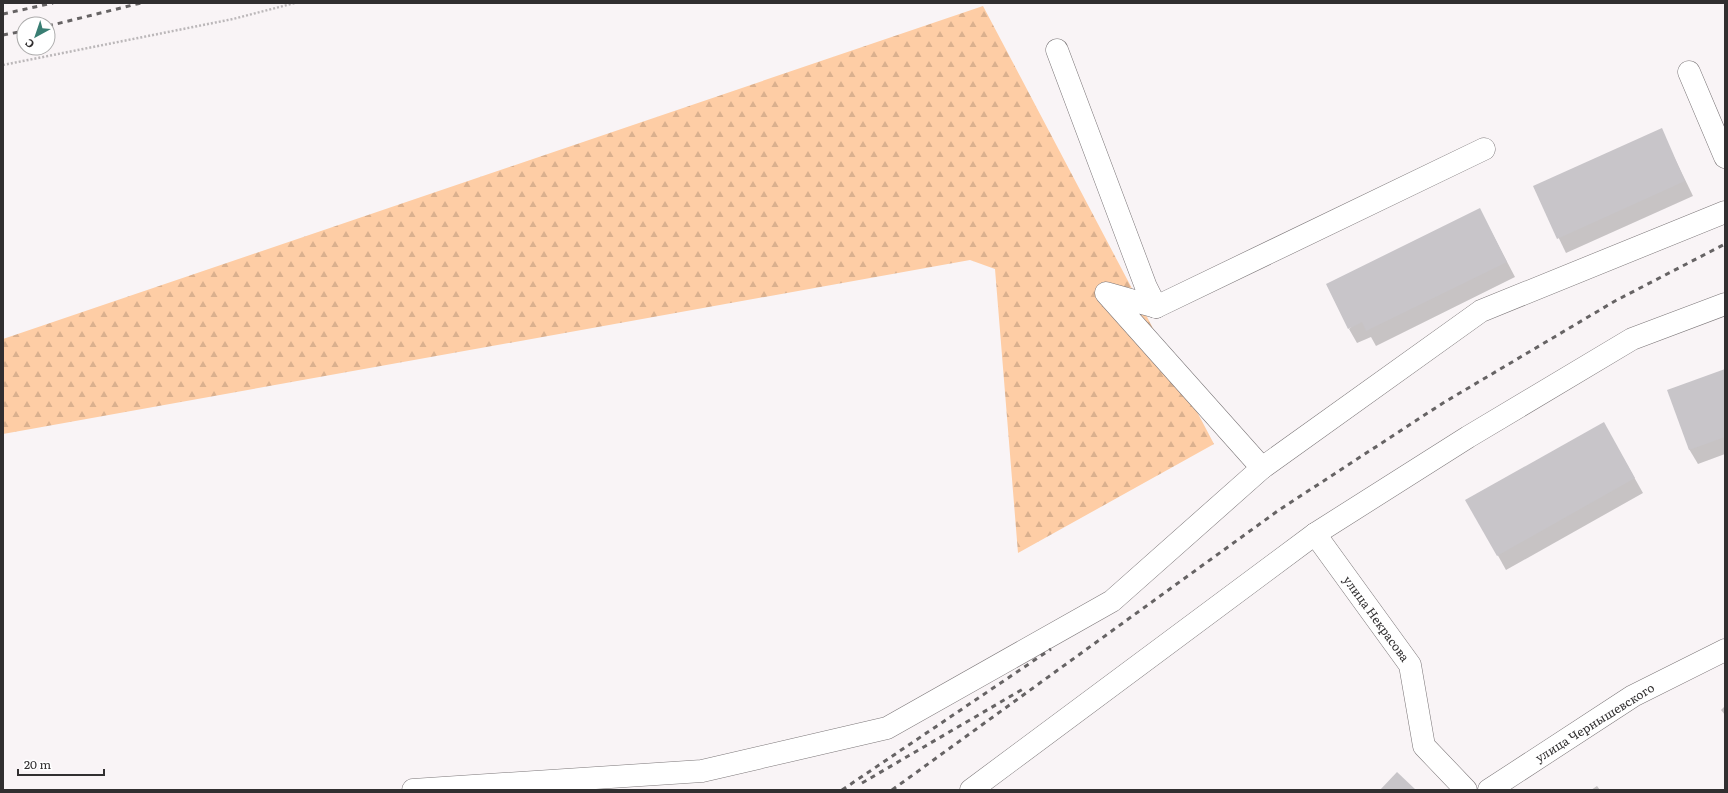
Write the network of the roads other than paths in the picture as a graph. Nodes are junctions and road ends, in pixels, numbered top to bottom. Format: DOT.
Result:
graph roads {
  1 [pos="1057,50"];
  2 [pos="1688,72"];
  3 [pos="1484,149"];
  4 [pos="1725,157"];
  5 [pos="1725,212"];
  6 [pos="1725,304"];
  7 [pos="1156,307"];
  8 [pos="1262,468"];
  9 [pos="1315,534"];
  10 [pos="1725,650"];
  11 [pos="992,784"];
  12 [pos="414,790"];
  13 [pos="971,790"];
  14 [pos="1466,790"];
  15 [pos="1489,790"];
  1 -- 7 [label="street"];
  2 -- 4 [label="street"];
  3 -- 7 [label="street"];
  5 -- 8 [label="street"];
  6 -- 9 [label="street"];
  7 -- 8 [label="street"];
  8 -- 12 [label="street"];
  9 -- 11 [label="street"];
  9 -- 14 [label="street, улица Некрасова"];
  10 -- 15 [label="street, улица Чернышевского"];
  11 -- 13 [label="street"];
}
